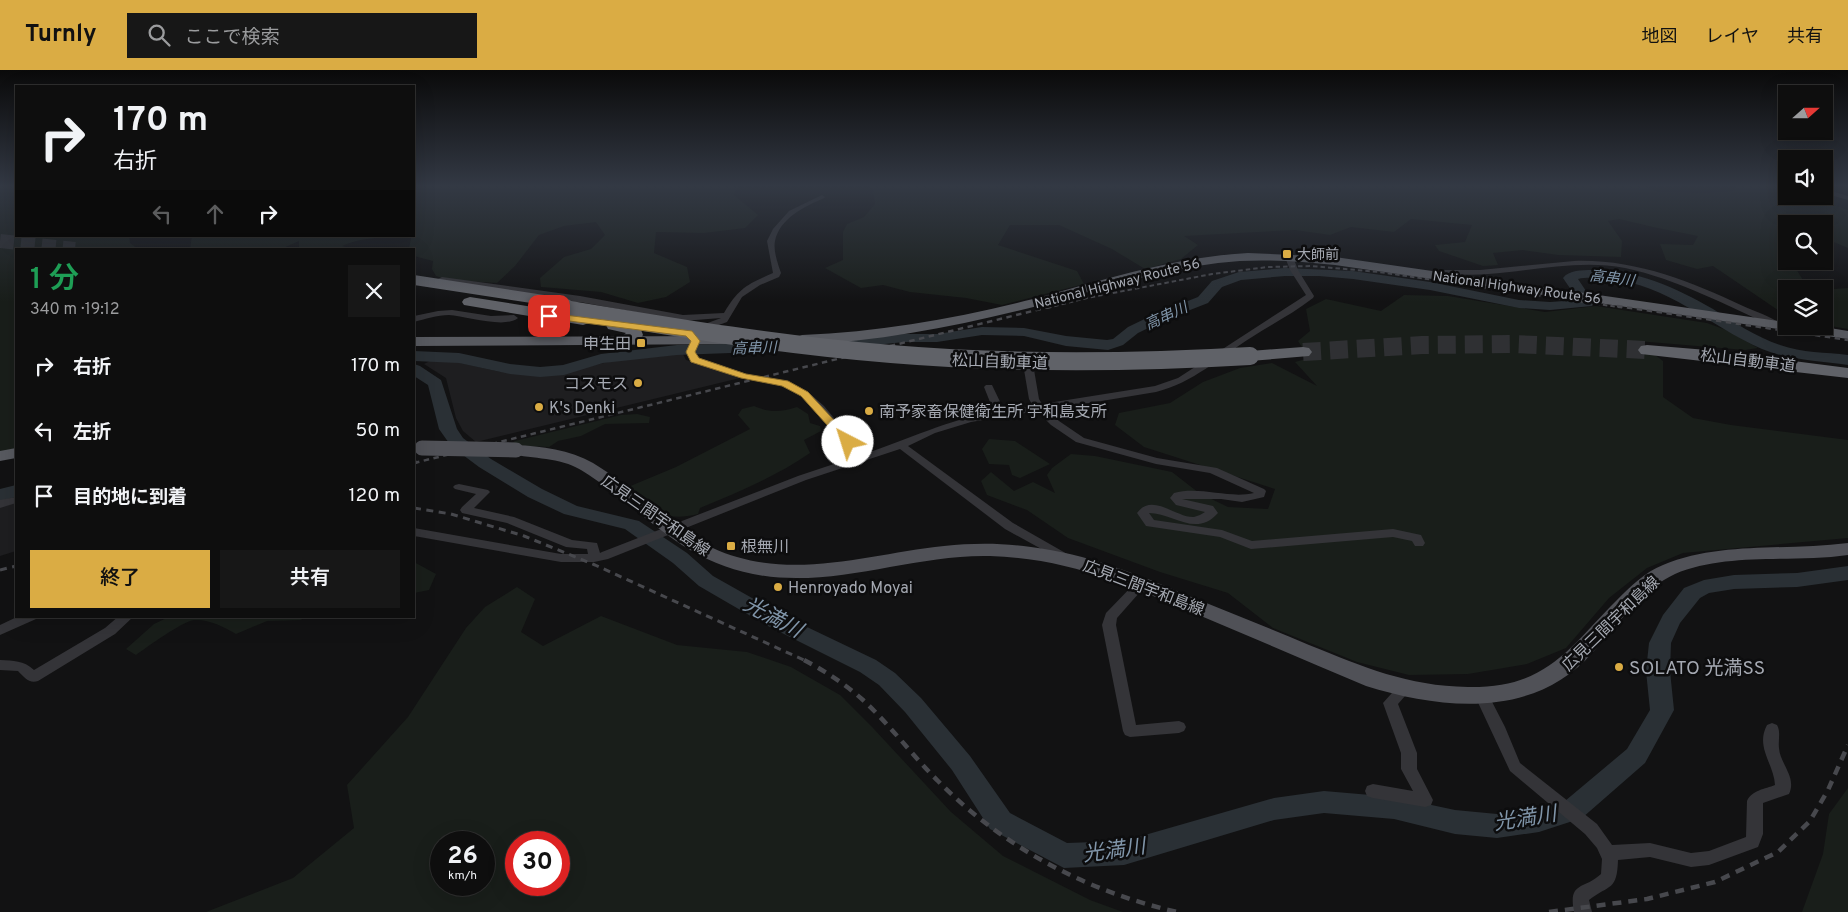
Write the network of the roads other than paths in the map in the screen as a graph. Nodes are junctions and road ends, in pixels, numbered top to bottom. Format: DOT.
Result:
graph roads {
  1 [pos="780,224"];
  2 [pos="1294,267"];
  3 [pos="1425,274"];
  4 [pos="442,279"];
  5 [pos="415,280"];
  6 [pos="415,287"];
  7 [pos="415,291"];
  8 [pos="726,316"];
  9 [pos="514,318"];
  10 [pos="415,319"];
  11 [pos="614,324"];
  12 [pos="1778,325"];
  13 [pos="1833,333"];
  14 [pos="1848,335"];
  15 [pos="694,338"];
  16 [pos="415,342"];
  17 [pos="623,342"];
  18 [pos="1647,350"];
  19 [pos="898,351"];
  20 [pos="1223,352"];
  21 [pos="1303,352"];
  22 [pos="1026,358"];
  23 [pos="1848,373"];
  24 [pos="989,387"];
  25 [pos="1039,408"];
  26 [pos="1000,414"];
  27 [pos="901,445"];
  28 [pos="418,448"];
  29 [pos="15,453"];
  30 [pos="0,456"];
  31 [pos="862,458"];
  32 [pos="459,487"];
  33 [pos="15,500"];
  34 [pos="0,504"];
  35 [pos="415,532"];
  36 [pos="664,532"];
  37 [pos="1420,543"];
  38 [pos="1848,549"];
  39 [pos="594,558"];
  40 [pos="1066,559"];
  41 [pos="1141,584"];
  42 [pos="27,618"];
  43 [pos="126,618"];
  44 [pos="0,630"];
  45 [pos="0,665"];
  46 [pos="1404,688"];
  47 [pos="1481,694"];
  48 [pos="1180,727"];
  49 [pos="1772,729"];
  50 [pos="1373,791"];
  51 [pos="1607,853"];
  52 [pos="1583,912"];
  1 -- 8 [label="street"];
  2 -- 3 [label="highway, National Highway Route 56"];
  2 -- 15 [label="highway, National Highway Route 56"];
  2 -- 20 [label="street"];
  3 -- 12 [label="highway, National Highway Route 56"];
  3 -- 12 [label="street"];
  4 -- 8 [label="street"];
  5 -- 15 [label="highway"];
  6 -- 15 [label="highway, bridge"];
  7 -- 11 [label="highway"];
  8 -- 15 [label="street"];
  9 -- 10 [label="street"];
  11 -- 15 [label="highway"];
  11 -- 17 [label="highway"];
  13 -- 14 [label="highway, National Highway Route 56"];
  15 -- 17 [label="highway, National Highway Route 56"];
  15 -- 21 [label="highway, 松山自動車道, bridge"];
  15 -- 31 [label="street"];
  16 -- 17 [label="highway, National Highway Route 56"];
  18 -- 23 [label="highway, 松山自動車道"];
  19 -- 22 [label="street"];
  20 -- 22 [label="street"];
  20 -- 25 [label="street"];
  22 -- 25 [label="street"];
  24 -- 26 [label="street"];
  25 -- 26 [label="street"];
  25 -- 37 [label="street"];
  26 -- 27 [label="street"];
  27 -- 31 [label="street"];
  27 -- 40 [label="street"];
  28 -- 36 [label="main road, 広見三間宇和島線, bridge"];
  29 -- 30 [label="highway"];
  31 -- 36 [label="street"];
  32 -- 39 [label="street"];
  33 -- 34 [label="street"];
  35 -- 39 [label="street"];
  36 -- 39 [label="street"];
  36 -- 40 [label="main road, 広見三間宇和島線"];
  38 -- 47 [label="main road, 広見三間宇和島線"];
  40 -- 41 [label="main road, 広見三間宇和島線"];
  41 -- 46 [label="main road, 広見三間宇和島線"];
  41 -- 48 [label="street"];
  42 -- 44 [label="street"];
  43 -- 45 [label="street"];
  46 -- 47 [label="main road, 広見三間宇和島線"];
  46 -- 50 [label="street"];
  47 -- 51 [label="street"];
  49 -- 51 [label="street"];
  51 -- 52 [label="street"];
}
